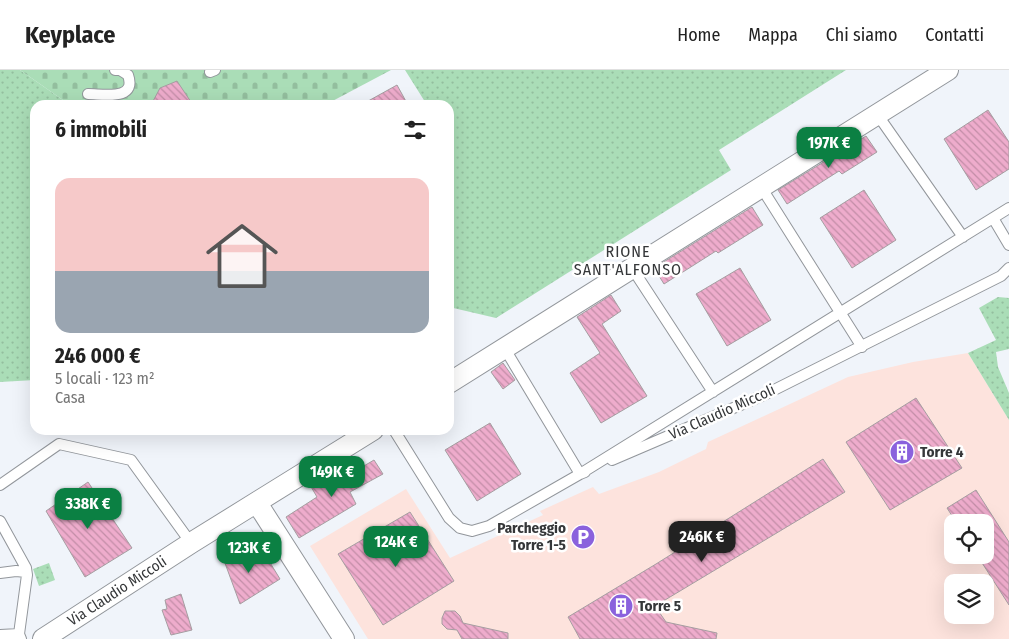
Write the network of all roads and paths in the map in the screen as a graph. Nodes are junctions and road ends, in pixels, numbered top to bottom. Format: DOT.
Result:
graph roads {
  1 [pos="115,70"];
  2 [pos="948,70"];
  3 [pos="88,94"];
  4 [pos="876,114"];
  5 [pos="761,187"];
  6 [pos="1009,208"];
  7 [pos="993,218"];
  8 [pos="963,237"];
  9 [pos="1009,245"];
  10 [pos="632,268"];
  11 [pos="1009,268"];
  12 [pos="841,312"];
  13 [pos="862,347"];
  14 [pos="505,349"];
  15 [pos="454,380"];
  16 [pos="713,392"];
  17 [pos="365,435"];
  18 [pos="397,435"];
  19 [pos="580,474"];
  20 [pos="0,485"];
  21 [pos="257,503"];
  22 [pos="0,521"];
  23 [pos="190,543"];
  24 [pos="26,572"];
  25 [pos="0,573"];
  26 [pos="0,636"];
  27 [pos="20,636"];
  28 [pos="43,639"];
  29 [pos="344,639"];
  1 -- 3 [label="lane"];
  2 -- 4 [label="street"];
  4 -- 5 [label="street"];
  4 -- 8 [label="lane"];
  5 -- 10 [label="street"];
  5 -- 12 [label="lane"];
  6 -- 7 [label="lane, Via Claudio Miccoli"];
  7 -- 8 [label="lane, Via Claudio Miccoli"];
  7 -- 9 [label="lane"];
  8 -- 12 [label="lane, Via Claudio Miccoli"];
  10 -- 14 [label="street"];
  10 -- 16 [label="lane, Via Claudio Miccoli"];
  11 -- 13 [label="lane, Via Claudio Miccoli"];
  12 -- 13 [label="lane"];
  12 -- 16 [label="lane, Via Claudio Miccoli"];
  13 -- 19 [label="lane, Via Claudio Miccoli"];
  14 -- 15 [label="street"];
  14 -- 19 [label="lane"];
  16 -- 19 [label="lane, Via Claudio Miccoli"];
  17 -- 21 [label="street, Via Claudio Miccoli"];
  18 -- 19 [label="lane, Via Claudio Miccoli"];
  20 -- 23 [label="lane"];
  21 -- 23 [label="street, Via Claudio Miccoli"];
  21 -- 29 [label="street"];
  22 -- 24 [label="lane"];
  23 -- 28 [label="street, Via Claudio Miccoli"];
  24 -- 25 [label="lane"];
  24 -- 27 [label="lane"];
  26 -- 27 [label="lane"];
}
